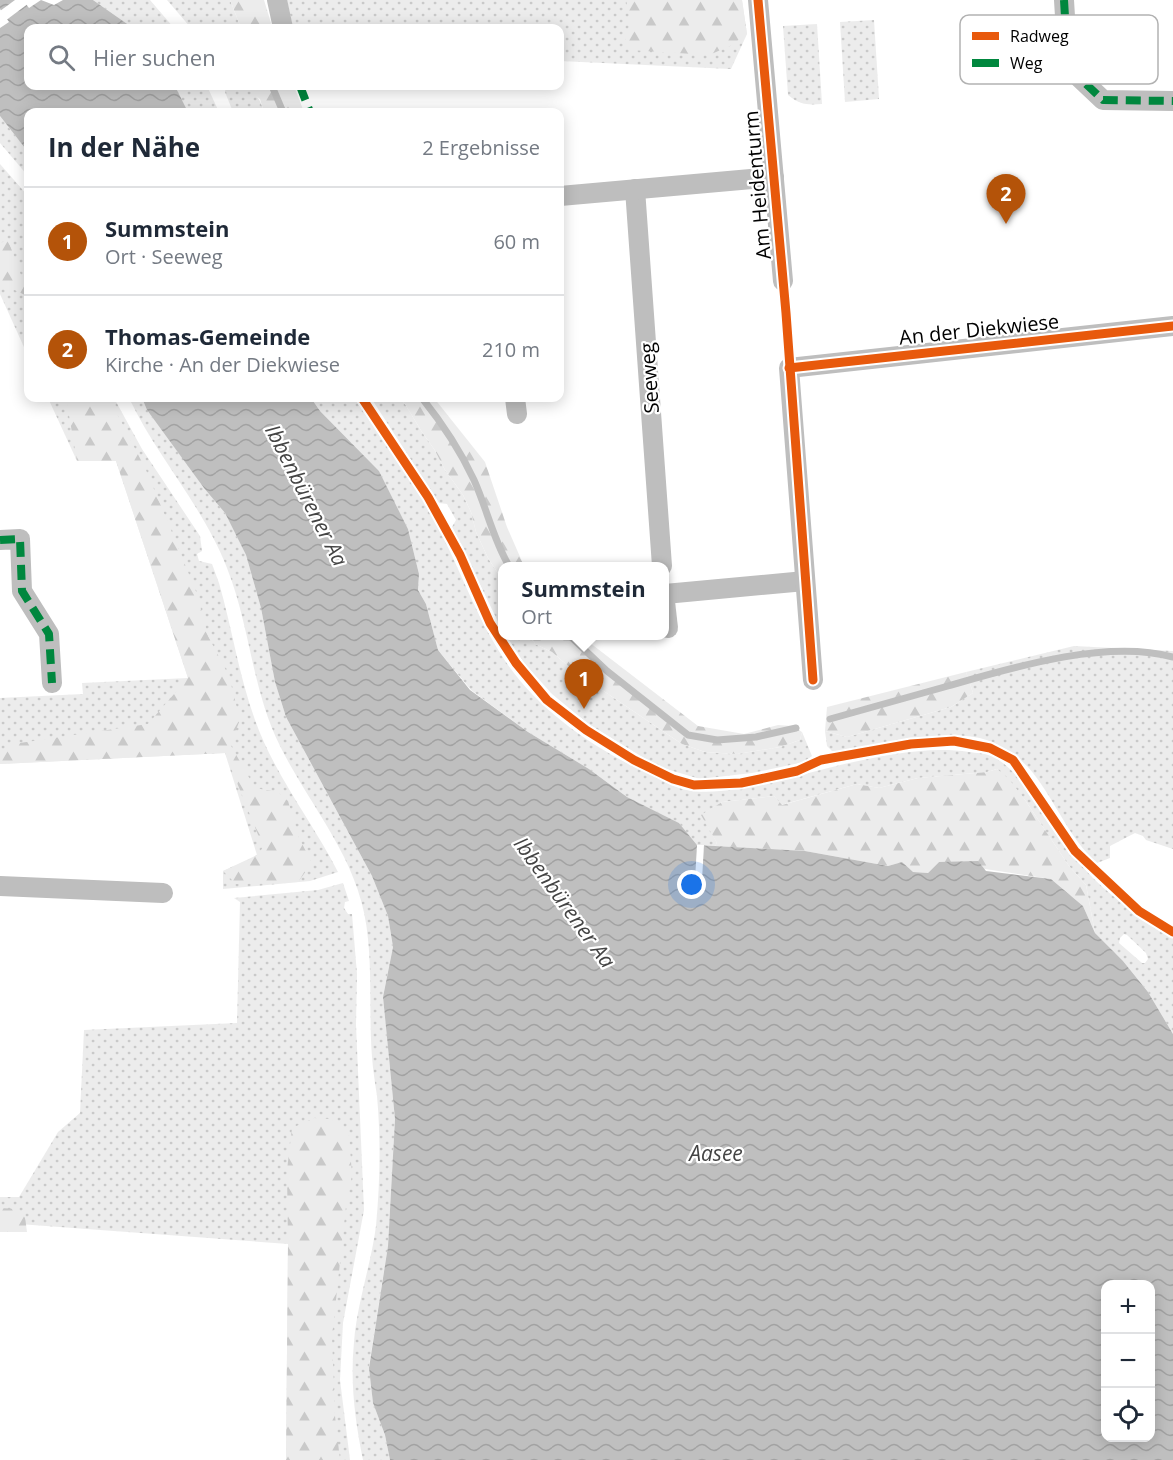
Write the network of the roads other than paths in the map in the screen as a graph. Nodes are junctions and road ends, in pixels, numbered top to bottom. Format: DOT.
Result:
graph roads {
  1 [pos="277,0"];
  2 [pos="758,0"];
  3 [pos="1064,0"];
  4 [pos="1065,15"];
  5 [pos="282,24"];
  6 [pos="1086,84"];
  7 [pos="1173,101"];
  8 [pos="774,177"];
  9 [pos="635,189"];
  10 [pos="564,196"];
  11 [pos="783,281"];
  12 [pos="1173,326"];
  13 [pos="0,540"];
  14 [pos="662,562"];
  15 [pos="805,582"];
  16 [pos="669,594"];
  17 [pos="813,680"];
  18 [pos="52,683"];
  19 [pos="0,885"];
  20 [pos="163,893"];
  1 -- 5 [label="street"];
  2 -- 8 [label="street, Am Heidenturm"];
  3 -- 4 [label="street"];
  6 -- 7 [label="street"];
  8 -- 9 [label="street"];
  8 -- 11 [label="street, Am Heidenturm"];
  9 -- 10 [label="street"];
  9 -- 14 [label="street, Seeweg"];
  12 -- 15 [label="street, An der Diekwiese"];
  13 -- 18 [label="street"];
  15 -- 16 [label="street"];
  15 -- 17 [label="street"];
  19 -- 20 [label="street"];
}
